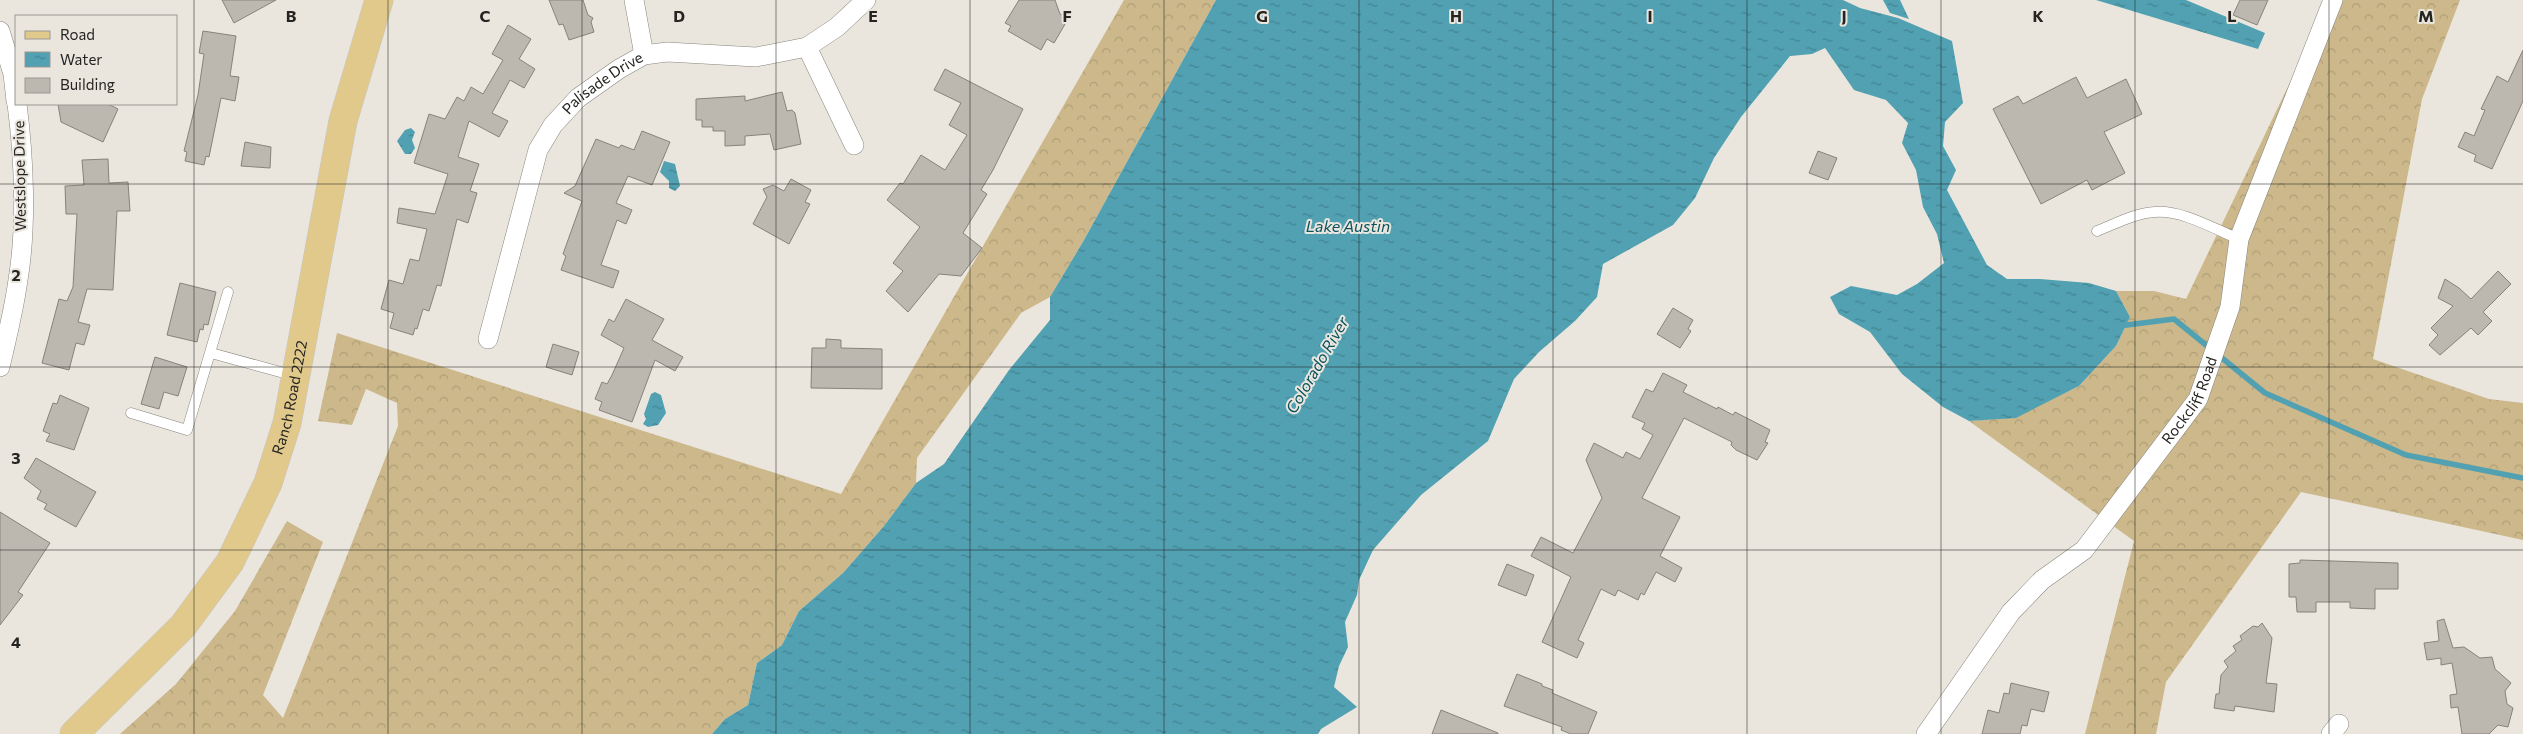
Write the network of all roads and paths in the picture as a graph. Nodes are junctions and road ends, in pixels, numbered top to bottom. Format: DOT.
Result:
graph roads {
  1 [pos="379,0"];
  2 [pos="634,0"];
  3 [pos="866,0"];
  4 [pos="2333,0"];
  5 [pos="0,31"];
  6 [pos="807,47"];
  7 [pos="644,55"];
  8 [pos="15,93"];
  9 [pos="16,105"];
  10 [pos="854,145"];
  11 [pos="2097,231"];
  12 [pos="2239,239"];
  13 [pos="228,292"];
  14 [pos="488,339"];
  15 [pos="211,353"];
  16 [pos="0,367"];
  17 [pos="296,377"];
  18 [pos="131,413"];
  19 [pos="74,734"];
  20 [pos="1926,734"];
  1 -- 17 [label="main road, Ranch Road 2222"];
  2 -- 7 [label="street"];
  3 -- 6 [label="street, Palisade Drive"];
  4 -- 12 [label="street, Rockcliff Road"];
  5 -- 8 [label="street, Westslope Drive"];
  6 -- 7 [label="street, Palisade Drive"];
  6 -- 10 [label="street"];
  7 -- 14 [label="street, Palisade Drive"];
  9 -- 16 [label="street, Westslope Drive"];
  11 -- 12 [label="lane"];
  12 -- 20 [label="street, Rockcliff Road"];
  13 -- 15 [label="lane"];
  15 -- 17 [label="lane"];
  15 -- 18 [label="lane"];
  17 -- 19 [label="main road, Ranch Road 2222"];
}
